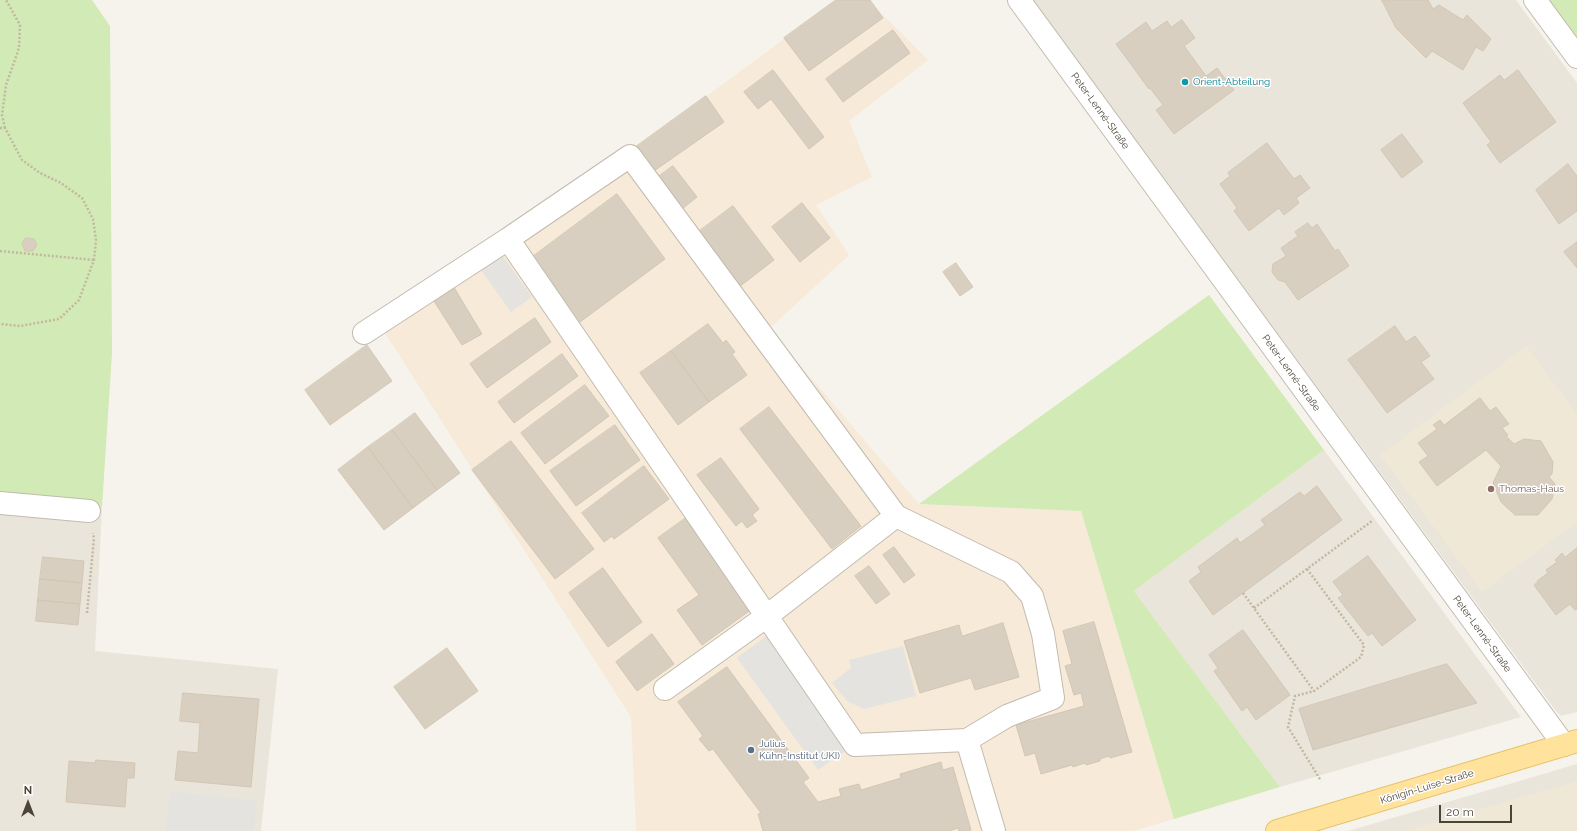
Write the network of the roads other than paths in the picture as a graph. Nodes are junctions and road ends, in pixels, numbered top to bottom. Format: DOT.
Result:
graph roads {
  1 [pos="1018,0"];
  2 [pos="1535,0"];
  3 [pos="1577,57"];
  4 [pos="508,238"];
  5 [pos="364,333"];
  6 [pos="0,503"];
  7 [pos="89,511"];
  8 [pos="896,516"];
  9 [pos="767,616"];
  10 [pos="665,690"];
  11 [pos="967,740"];
  12 [pos="1570,743"];
  13 [pos="994,831"];
  14 [pos="1277,831"];
  1 -- 12 [label="street, Peter-Lenné-Straße"];
  2 -- 3 [label="street"];
  4 -- 5 [label="street"];
  4 -- 8 [label="street"];
  4 -- 9 [label="street"];
  6 -- 7 [label="street"];
  8 -- 9 [label="street"];
  8 -- 11 [label="street"];
  9 -- 10 [label="street"];
  9 -- 11 [label="street"];
  11 -- 13 [label="street"];
  12 -- 14 [label="main road, Königin-Luise-Straße"];
}
